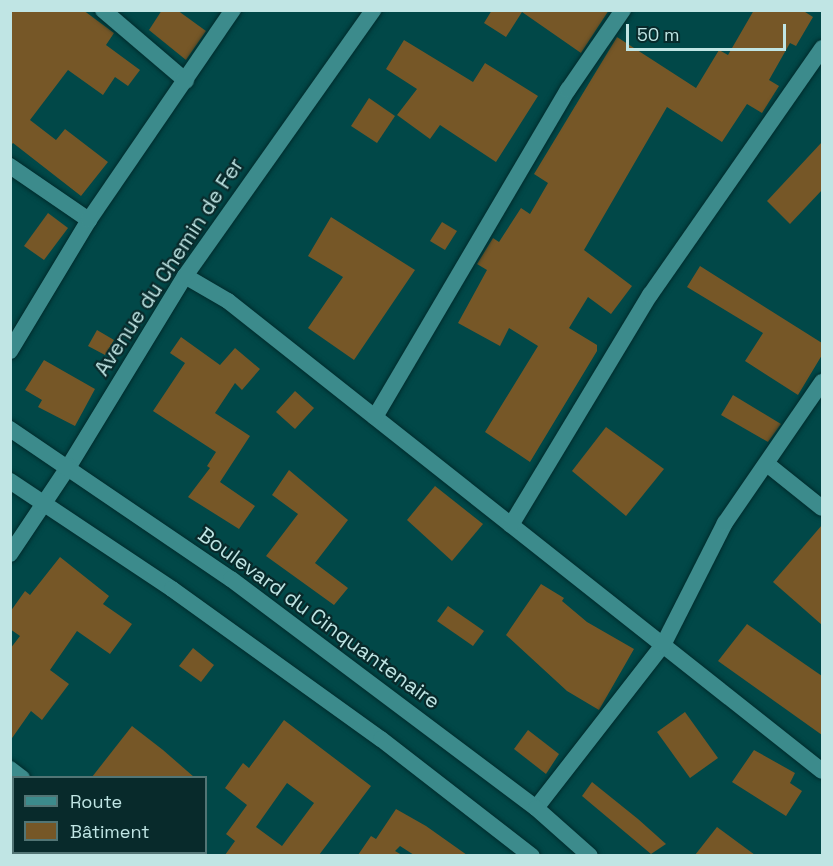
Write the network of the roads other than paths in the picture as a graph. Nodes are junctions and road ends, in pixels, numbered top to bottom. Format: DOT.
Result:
graph roads {
  1 [pos="103,10"];
  2 [pos="233,10"];
  3 [pos="373,10"];
  4 [pos="623,10"];
  5 [pos="822,48"];
  6 [pos="186,81"];
  7 [pos="10,166"];
  8 [pos="89,220"];
  9 [pos="185,276"];
  10 [pos="10,351"];
  11 [pos="822,382"];
  12 [pos="375,417"];
  13 [pos="10,429"];
  14 [pos="768,464"];
  15 [pos="69,466"];
  16 [pos="10,482"];
  17 [pos="45,502"];
  18 [pos="822,508"];
  19 [pos="511,525"];
  20 [pos="10,554"];
  21 [pos="663,645"];
  22 [pos="822,771"];
  23 [pos="537,808"];
  24 [pos="522,852"];
  25 [pos="590,855"];
  1 -- 6 [label="street"];
  2 -- 6 [label="street"];
  3 -- 9 [label="street, Avenue du Chemin de Fer"];
  4 -- 12 [label="street"];
  5 -- 19 [label="street"];
  6 -- 8 [label="street"];
  7 -- 8 [label="street"];
  8 -- 10 [label="street"];
  9 -- 12 [label="street"];
  9 -- 15 [label="street, Avenue du Chemin de Fer"];
  11 -- 14 [label="street"];
  12 -- 19 [label="street"];
  13 -- 15 [label="street, Boulevard du Cinquantenaire"];
  14 -- 18 [label="street"];
  14 -- 21 [label="street"];
  15 -- 17 [label="street, Avenue du Chemin de Fer"];
  15 -- 23 [label="street, Boulevard du Cinquantenaire"];
  16 -- 17 [label="street"];
  17 -- 20 [label="street, Avenue du Chemin de Fer"];
  17 -- 24 [label="street"];
  19 -- 21 [label="street"];
  21 -- 22 [label="street"];
  21 -- 23 [label="street"];
  23 -- 25 [label="street, Boulevard du Cinquantenaire"];
}
